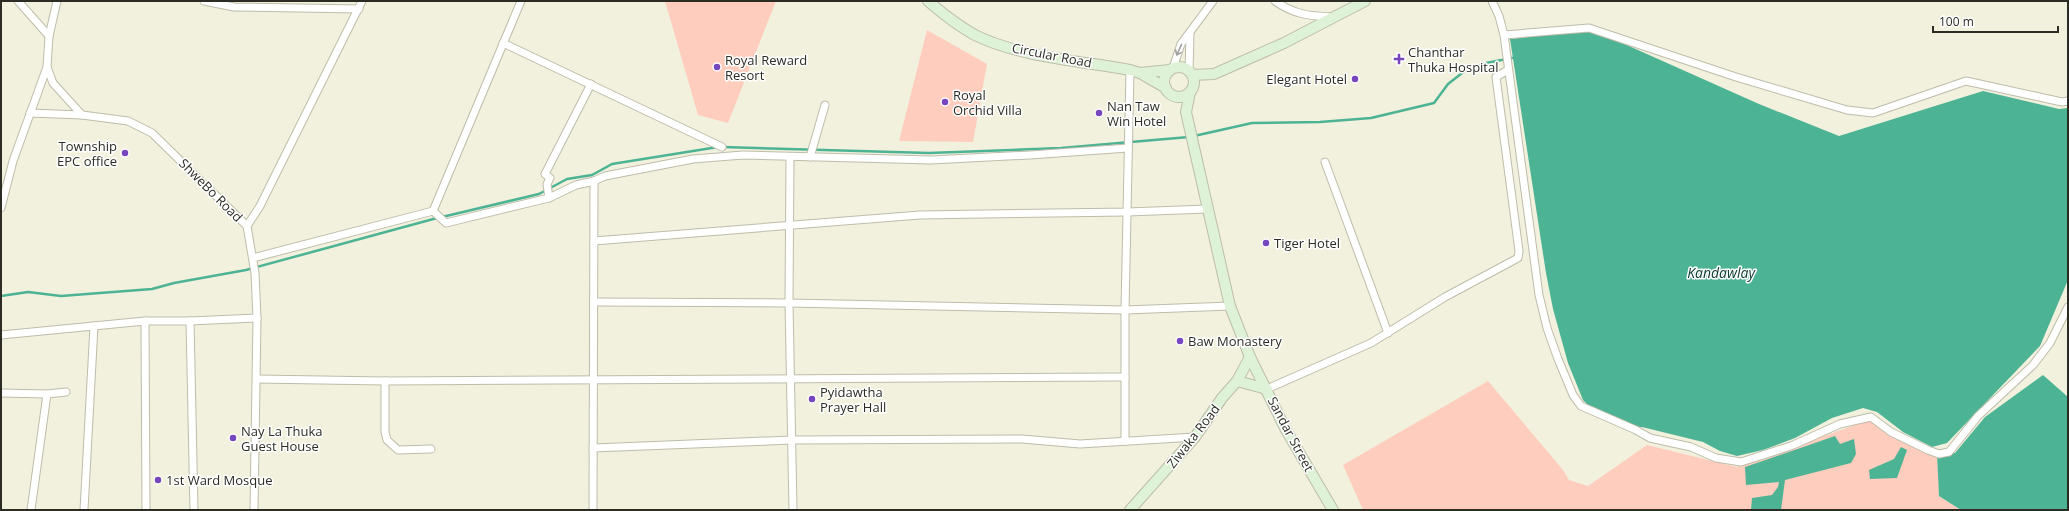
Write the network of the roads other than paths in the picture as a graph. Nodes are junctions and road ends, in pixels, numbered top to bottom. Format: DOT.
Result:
graph roads {
  1 [pos="18,1"];
  2 [pos="57,1"];
  3 [pos="204,1"];
  4 [pos="362,1"];
  5 [pos="521,1"];
  6 [pos="928,1"];
  7 [pos="1213,1"];
  8 [pos="1275,1"];
  9 [pos="1365,1"];
  10 [pos="1492,1"];
  11 [pos="359,9"];
  12 [pos="1331,17"];
  13 [pos="1190,34"];
  14 [pos="1504,35"];
  15 [pos="49,36"];
  16 [pos="503,43"];
  17 [pos="47,67"];
  18 [pos="1172,69"];
  19 [pos="1508,70"];
  20 [pos="1135,71"];
  21 [pos="1191,73"];
  22 [pos="1214,74"];
  23 [pos="591,84"];
  24 [pos="1166,88"];
  25 [pos="1191,91"];
  26 [pos="1174,96"];
  27 [pos="2068,101"];
  28 [pos="825,105"];
  29 [pos="1186,112"];
  30 [pos="30,113"];
  31 [pos="82,115"];
  32 [pos="722,147"];
  33 [pos="1128,148"];
  34 [pos="810,156"];
  35 [pos="790,157"];
  36 [pos="1325,162"];
  37 [pos="594,181"];
  38 [pos="548,196"];
  39 [pos="1,207"];
  40 [pos="1207,209"];
  41 [pos="434,212"];
  42 [pos="1127,212"];
  43 [pos="789,225"];
  44 [pos="247,226"];
  45 [pos="594,241"];
  46 [pos="254,261"];
  47 [pos="594,302"];
  48 [pos="789,303"];
  49 [pos="1230,306"];
  50 [pos="2068,307"];
  51 [pos="1125,310"];
  52 [pos="257,318"];
  53 [pos="145,321"];
  54 [pos="190,321"];
  55 [pos="94,326"];
  56 [pos="1388,333"];
  57 [pos="1,335"];
  58 [pos="1250,357"];
  59 [pos="1125,377"];
  60 [pos="592,378"];
  61 [pos="791,378"];
  62 [pos="257,379"];
  63 [pos="385,381"];
  64 [pos="1238,381"];
  65 [pos="1267,389"];
  66 [pos="66,392"];
  67 [pos="1,393"];
  68 [pos="47,394"];
  69 [pos="1195,437"];
  70 [pos="792,440"];
  71 [pos="1125,441"];
  72 [pos="593,448"];
  73 [pos="431,449"];
  74 [pos="30,510"];
  75 [pos="84,510"];
  76 [pos="146,510"];
  77 [pos="194,510"];
  78 [pos="254,510"];
  79 [pos="593,510"];
  80 [pos="793,510"];
  81 [pos="1130,510"];
  82 [pos="1333,510"];
  1 -- 15 [label="street"];
  2 -- 15 [label="street"];
  3 -- 11 [label="street"];
  4 -- 11 [label="street"];
  5 -- 16 [label="street"];
  6 -- 20 [label="street, Circular Road"];
  7 -- 13 [label="street"];
  8 -- 12 [label="street"];
  9 -- 12 [label="street"];
  10 -- 14 [label="street"];
  11 -- 44 [label="street"];
  12 -- 22 [label="street"];
  13 -- 18 [label="street, one-way"];
  13 -- 21 [label="street"];
  14 -- 19 [label="street"];
  14 -- 27 [label="street"];
  15 -- 17 [label="street"];
  16 -- 23 [label="street"];
  16 -- 41 [label="street"];
  17 -- 30 [label="street"];
  17 -- 31 [label="street"];
  18 -- 20 [label="street"];
  18 -- 21 [label="street"];
  18 -- 24 [label="street"];
  19 -- 50 [label="street"];
  19 -- 56 [label="street"];
  20 -- 24 [label="street"];
  20 -- 33 [label="street"];
  21 -- 22 [label="street"];
  21 -- 25 [label="street"];
  22 -- 25 [label="street"];
  23 -- 32 [label="street"];
  23 -- 38 [label="street"];
  24 -- 26 [label="street"];
  25 -- 26 [label="street"];
  25 -- 29 [label="street"];
  26 -- 29 [label="street"];
  28 -- 34 [label="street"];
  29 -- 40 [label="street, Sandar Street"];
  30 -- 31 [label="street, ShweBo Road"];
  30 -- 39 [label="street"];
  31 -- 44 [label="street, ShweBo Road"];
  33 -- 34 [label="street"];
  33 -- 42 [label="street"];
  34 -- 35 [label="street"];
  35 -- 37 [label="street"];
  35 -- 43 [label="street"];
  36 -- 56 [label="street"];
  37 -- 38 [label="street"];
  37 -- 45 [label="street"];
  38 -- 41 [label="street"];
  40 -- 42 [label="street"];
  40 -- 49 [label="street, Sandar Street"];
  41 -- 46 [label="street"];
  42 -- 43 [label="street"];
  42 -- 51 [label="street"];
  43 -- 45 [label="street"];
  43 -- 48 [label="street"];
  44 -- 46 [label="street, ShweBo Road"];
  45 -- 47 [label="street"];
  46 -- 52 [label="street, ShweBo Road"];
  47 -- 48 [label="street"];
  47 -- 60 [label="street"];
  48 -- 51 [label="street"];
  48 -- 61 [label="street"];
  49 -- 51 [label="street"];
  49 -- 58 [label="street, Sandar Street"];
  51 -- 59 [label="street"];
  52 -- 54 [label="street"];
  52 -- 62 [label="street, ShweBo Road"];
  53 -- 54 [label="street"];
  53 -- 55 [label="street"];
  53 -- 76 [label="street"];
  54 -- 77 [label="street"];
  55 -- 57 [label="street"];
  55 -- 75 [label="street"];
  56 -- 65 [label="street"];
  58 -- 64 [label="street, Ziwaka Road"];
  58 -- 65 [label="street, Sandar Street"];
  59 -- 61 [label="street"];
  59 -- 71 [label="street"];
  60 -- 61 [label="street"];
  60 -- 63 [label="street"];
  60 -- 72 [label="street"];
  61 -- 70 [label="street"];
  62 -- 63 [label="street"];
  62 -- 78 [label="street, ShweBo Road"];
  63 -- 73 [label="street"];
  64 -- 65 [label="street"];
  64 -- 69 [label="street, Ziwaka Road"];
  65 -- 82 [label="street, Sandar Street"];
  66 -- 68 [label="street"];
  67 -- 68 [label="street"];
  68 -- 74 [label="street"];
  69 -- 71 [label="street"];
  69 -- 81 [label="street, Ziwaka Road"];
  70 -- 71 [label="street"];
  70 -- 72 [label="street"];
  70 -- 80 [label="street"];
  72 -- 79 [label="street"];
}
